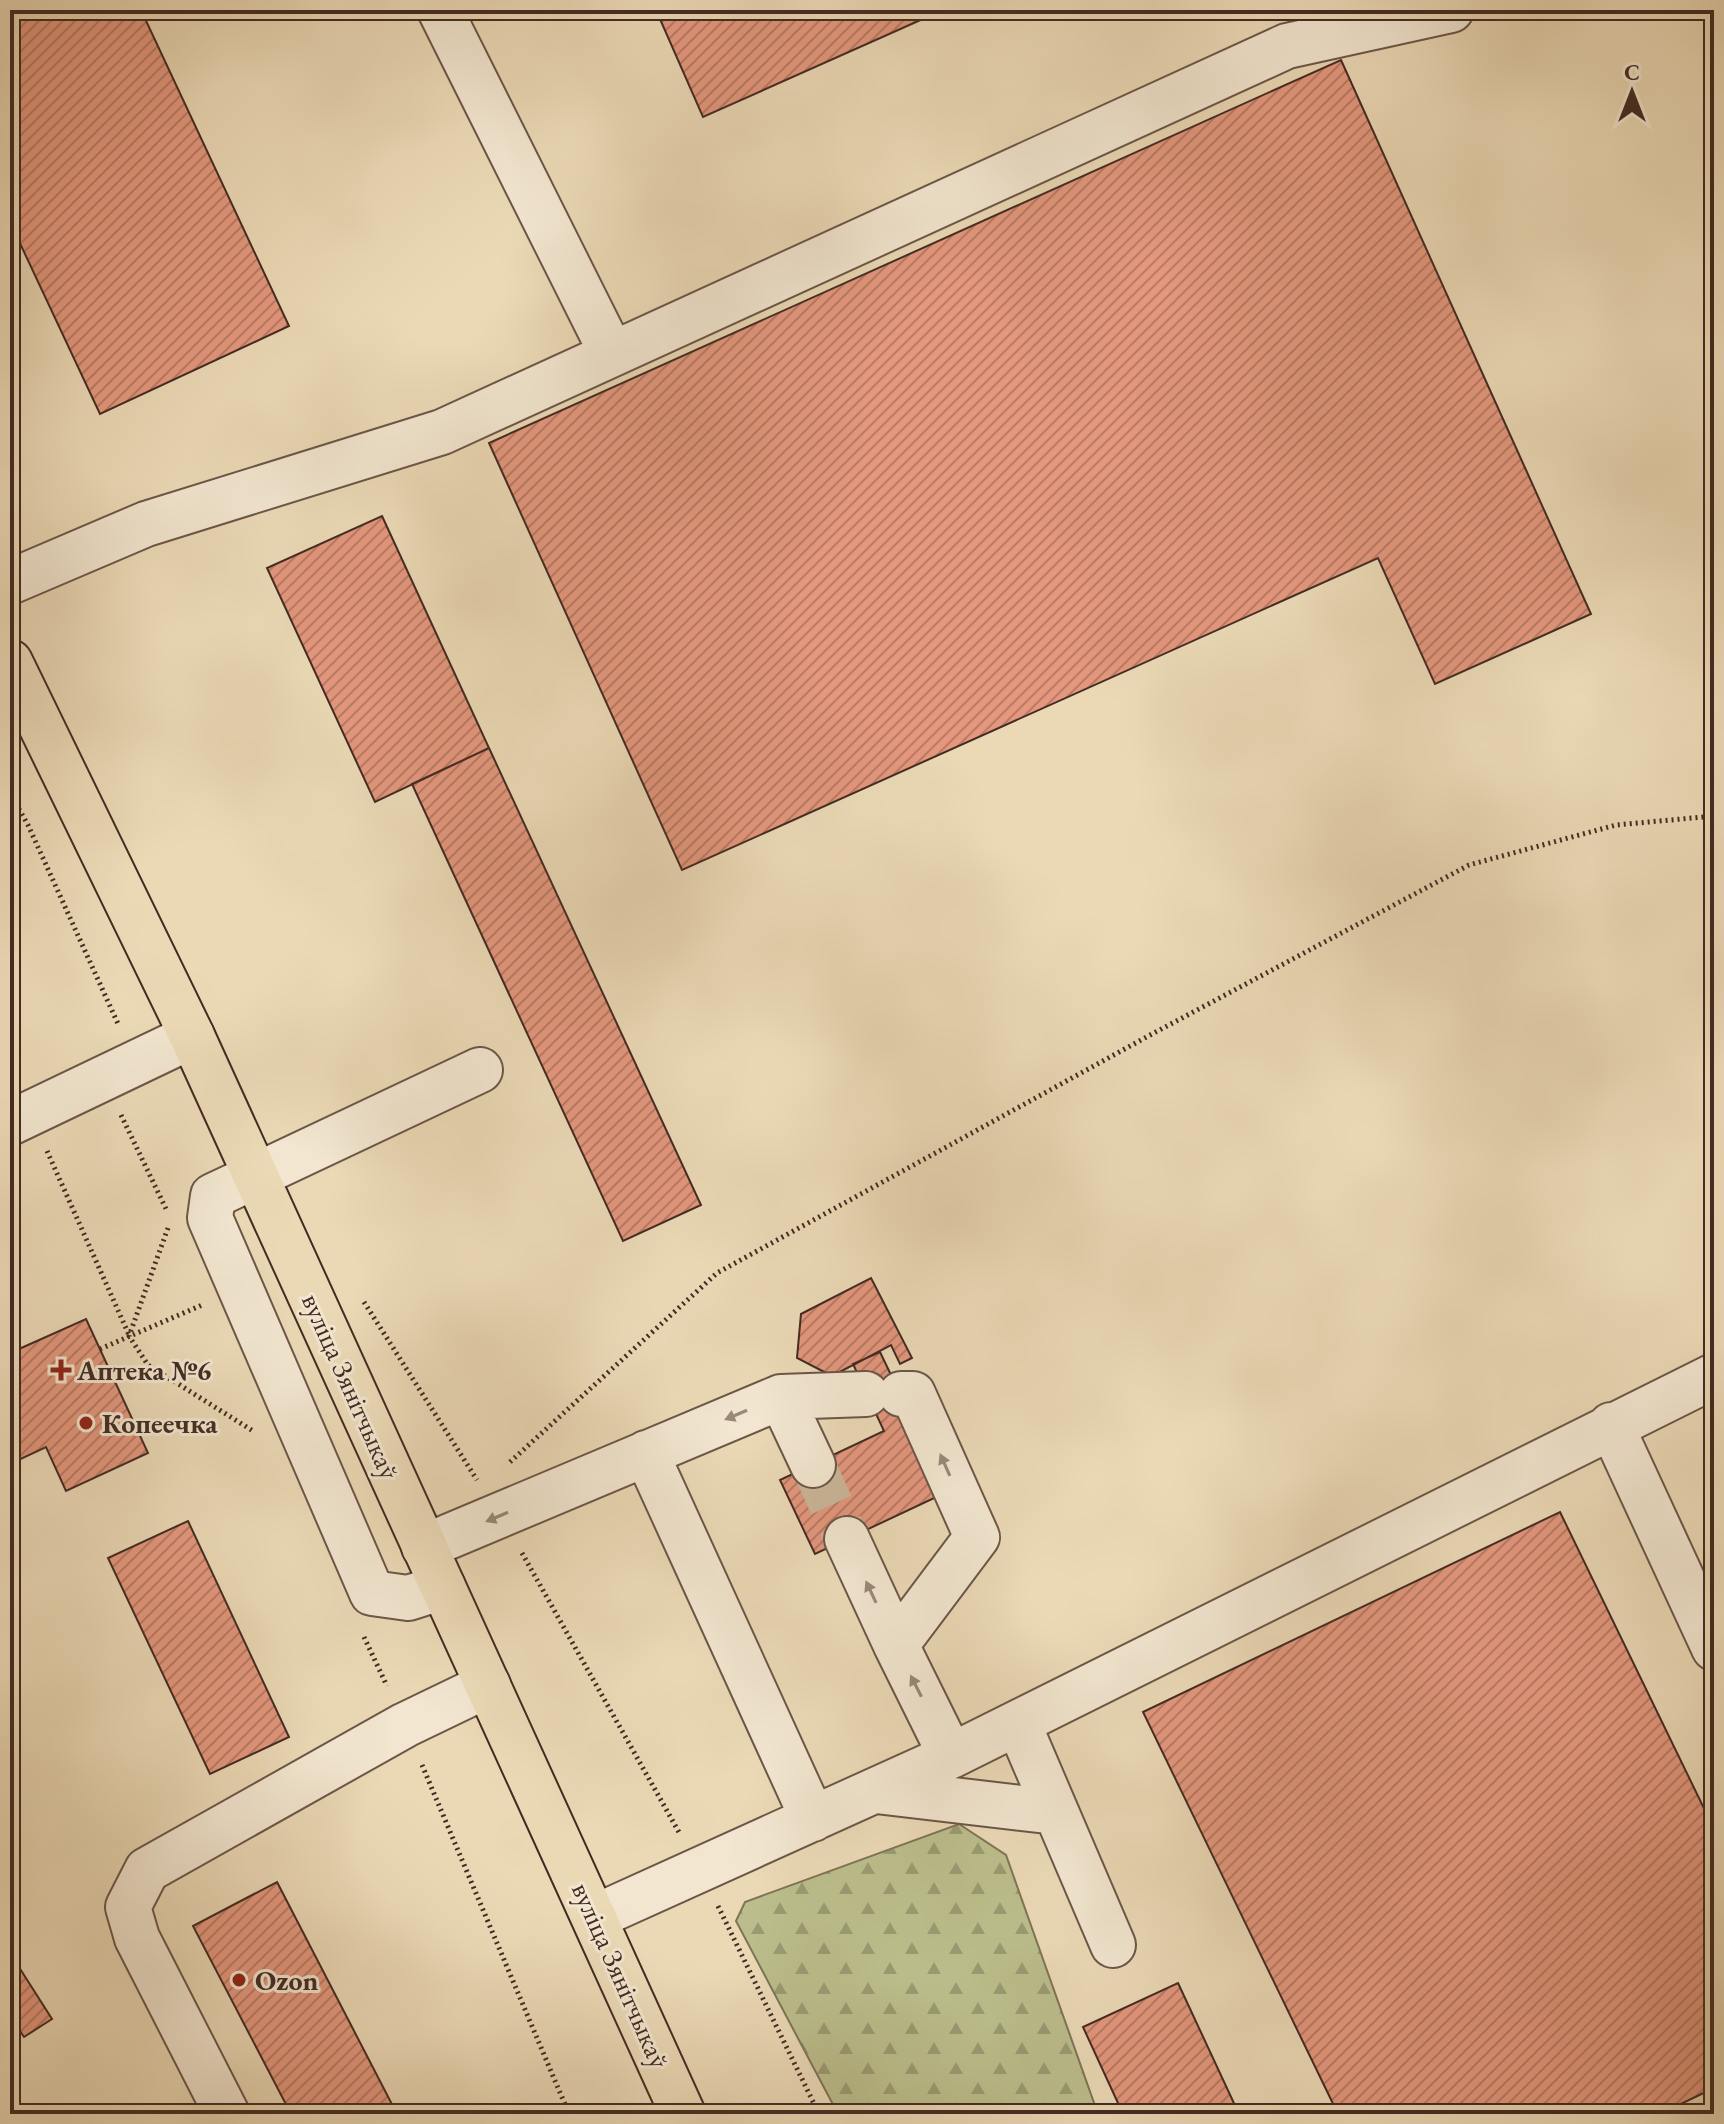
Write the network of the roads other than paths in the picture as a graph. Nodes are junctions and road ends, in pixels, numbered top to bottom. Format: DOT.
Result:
graph roads {
  1 [pos="440,10"];
  2 [pos="1451,10"];
  3 [pos="612,354"];
  4 [pos="10,582"];
  5 [pos="10,662"];
  6 [pos="192,1036"];
  7 [pos="480,1070"];
  8 [pos="20,1118"];
  9 [pos="256,1175"];
  10 [pos="1714,1376"];
  11 [pos="781,1397"];
  12 [pos="1611,1425"];
  13 [pos="646,1453"];
  14 [pos="813,1465"];
  15 [pos="847,1539"];
  16 [pos="424,1547"];
  17 [pos="443,1587"];
  18 [pos="896,1645"];
  19 [pos="1714,1648"];
  20 [pos="488,1685"];
  21 [pos="1018,1723"];
  22 [pos="951,1756"];
  23 [pos="874,1791"];
  24 [pos="1056,1812"];
  25 [pos="813,1819"];
  26 [pos="595,1917"];
  27 [pos="1113,1945"];
  28 [pos="227,2114"];
  29 [pos="683,2114"];
  1 -- 3 [label="lane"];
  2 -- 3 [label="lane"];
  3 -- 4 [label="lane"];
  5 -- 6 [label="main road, вуліца Зянітчыкаў"];
  6 -- 8 [label="lane"];
  6 -- 9 [label="main road, вуліца Зянітчыкаў"];
  7 -- 9 [label="lane"];
  9 -- 16 [label="main road, вуліца Зянітчыкаў"];
  9 -- 17 [label="lane"];
  10 -- 12 [label="lane"];
  11 -- 13 [label="lane, one-way"];
  11 -- 14 [label="lane"];
  18 -- 11 [label="lane, one-way"];
  12 -- 19 [label="lane"];
  12 -- 21 [label="lane"];
  13 -- 16 [label="lane, one-way"];
  13 -- 25 [label="lane"];
  18 -- 15 [label="lane, one-way"];
  16 -- 17 [label="main road, вуліца Зянітчыкаў"];
  17 -- 20 [label="main road, вуліца Зянітчыкаў"];
  22 -- 18 [label="lane, one-way"];
  20 -- 26 [label="main road, вуліца Зянітчыкаў"];
  20 -- 28 [label="lane"];
  21 -- 22 [label="lane"];
  21 -- 24 [label="lane"];
  22 -- 23 [label="lane"];
  23 -- 24 [label="lane"];
  23 -- 25 [label="lane"];
  24 -- 27 [label="lane"];
  25 -- 26 [label="lane"];
  26 -- 29 [label="main road, вуліца Зянітчыкаў"];
}
